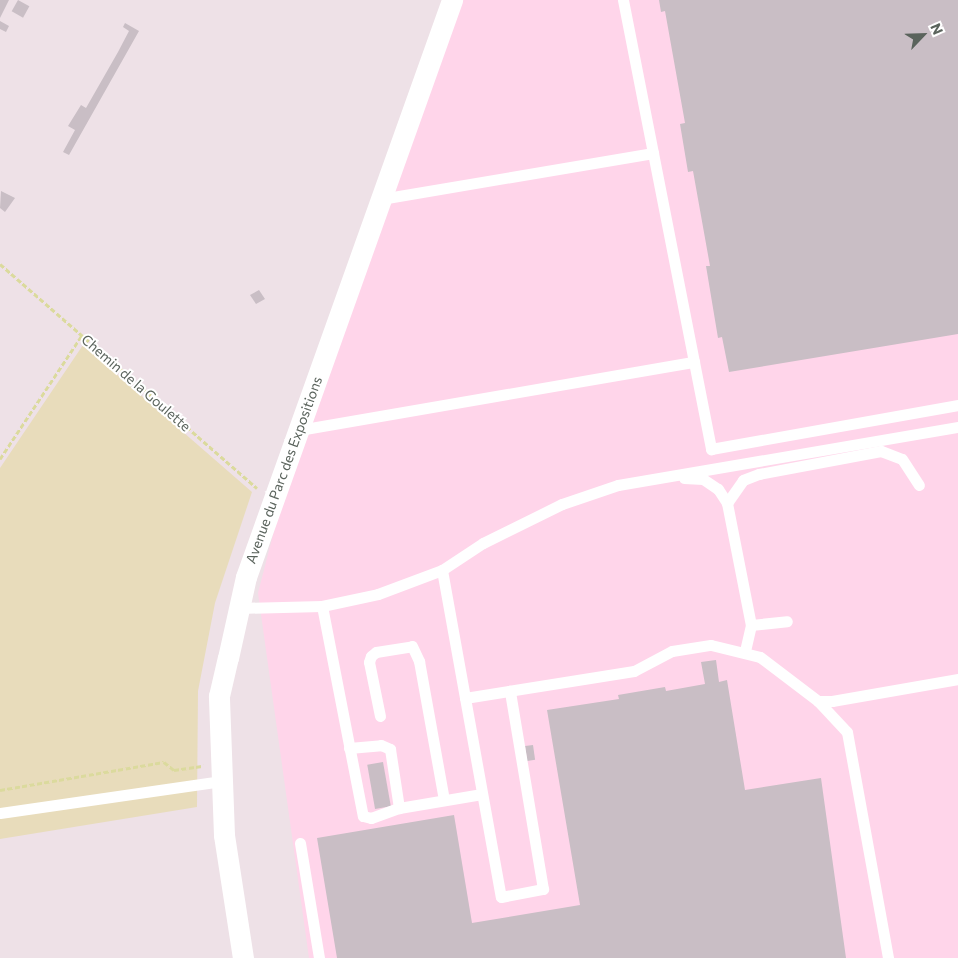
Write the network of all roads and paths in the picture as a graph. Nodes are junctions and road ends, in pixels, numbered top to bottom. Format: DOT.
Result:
graph roads {
  1 [pos="452,0"];
  2 [pos="623,0"];
  3 [pos="654,153"];
  4 [pos="381,199"];
  5 [pos="0,264"];
  6 [pos="82,336"];
  7 [pos="694,362"];
  8 [pos="958,405"];
  9 [pos="958,427"];
  10 [pos="298,430"];
  11 [pos="0,459"];
  12 [pos="668,476"];
  13 [pos="919,485"];
  14 [pos="273,502"];
  15 [pos="728,503"];
  16 [pos="442,570"];
  17 [pos="322,606"];
  18 [pos="238,608"];
  19 [pos="787,621"];
  20 [pos="751,625"];
  21 [pos="745,652"];
  22 [pos="958,679"];
  23 [pos="510,690"];
  24 [pos="465,698"];
  25 [pos="818,700"];
  26 [pos="380,716"];
  27 [pos="348,748"];
  28 [pos="222,772"];
  29 [pos="0,790"];
  30 [pos="482,794"];
  31 [pos="444,800"];
  32 [pos="399,808"];
  33 [pos="0,813"];
  34 [pos="300,843"];
  35 [pos="243,958"];
  36 [pos="319,958"];
  37 [pos="888,958"];
  1 -- 4 [label="street, Avenue du Parc des Expositions"];
  2 -- 3 [label="lane"];
  3 -- 4 [label="lane"];
  3 -- 7 [label="lane"];
  4 -- 10 [label="street, Avenue du Parc des Expositions"];
  5 -- 6 [label="path, Chemin de la Goulette"];
  6 -- 11 [label="path"];
  6 -- 14 [label="path, Chemin de la Goulette"];
  7 -- 8 [label="lane"];
  7 -- 10 [label="lane"];
  9 -- 12 [label="lane"];
  10 -- 14 [label="street, Avenue du Parc des Expositions"];
  12 -- 15 [label="lane"];
  12 -- 16 [label="lane"];
  13 -- 15 [label="lane"];
  14 -- 18 [label="street, Avenue du Parc des Expositions"];
  15 -- 20 [label="lane"];
  16 -- 17 [label="lane"];
  16 -- 24 [label="lane"];
  17 -- 18 [label="lane"];
  17 -- 27 [label="lane"];
  18 -- 28 [label="street, Avenue du Parc des Expositions"];
  19 -- 20 [label="lane"];
  20 -- 21 [label="lane"];
  21 -- 23 [label="lane"];
  21 -- 25 [label="lane"];
  22 -- 25 [label="lane"];
  23 -- 24 [label="lane"];
  23 -- 30 [label="lane"];
  24 -- 30 [label="lane"];
  25 -- 37 [label="lane"];
  26 -- 31 [label="lane"];
  27 -- 32 [label="lane"];
  27 -- 32 [label="lane"];
  28 -- 29 [label="path"];
  28 -- 33 [label="lane"];
  28 -- 35 [label="street, Avenue du Parc des Expositions"];
  30 -- 31 [label="lane"];
  31 -- 32 [label="lane"];
  34 -- 36 [label="lane"];
}
